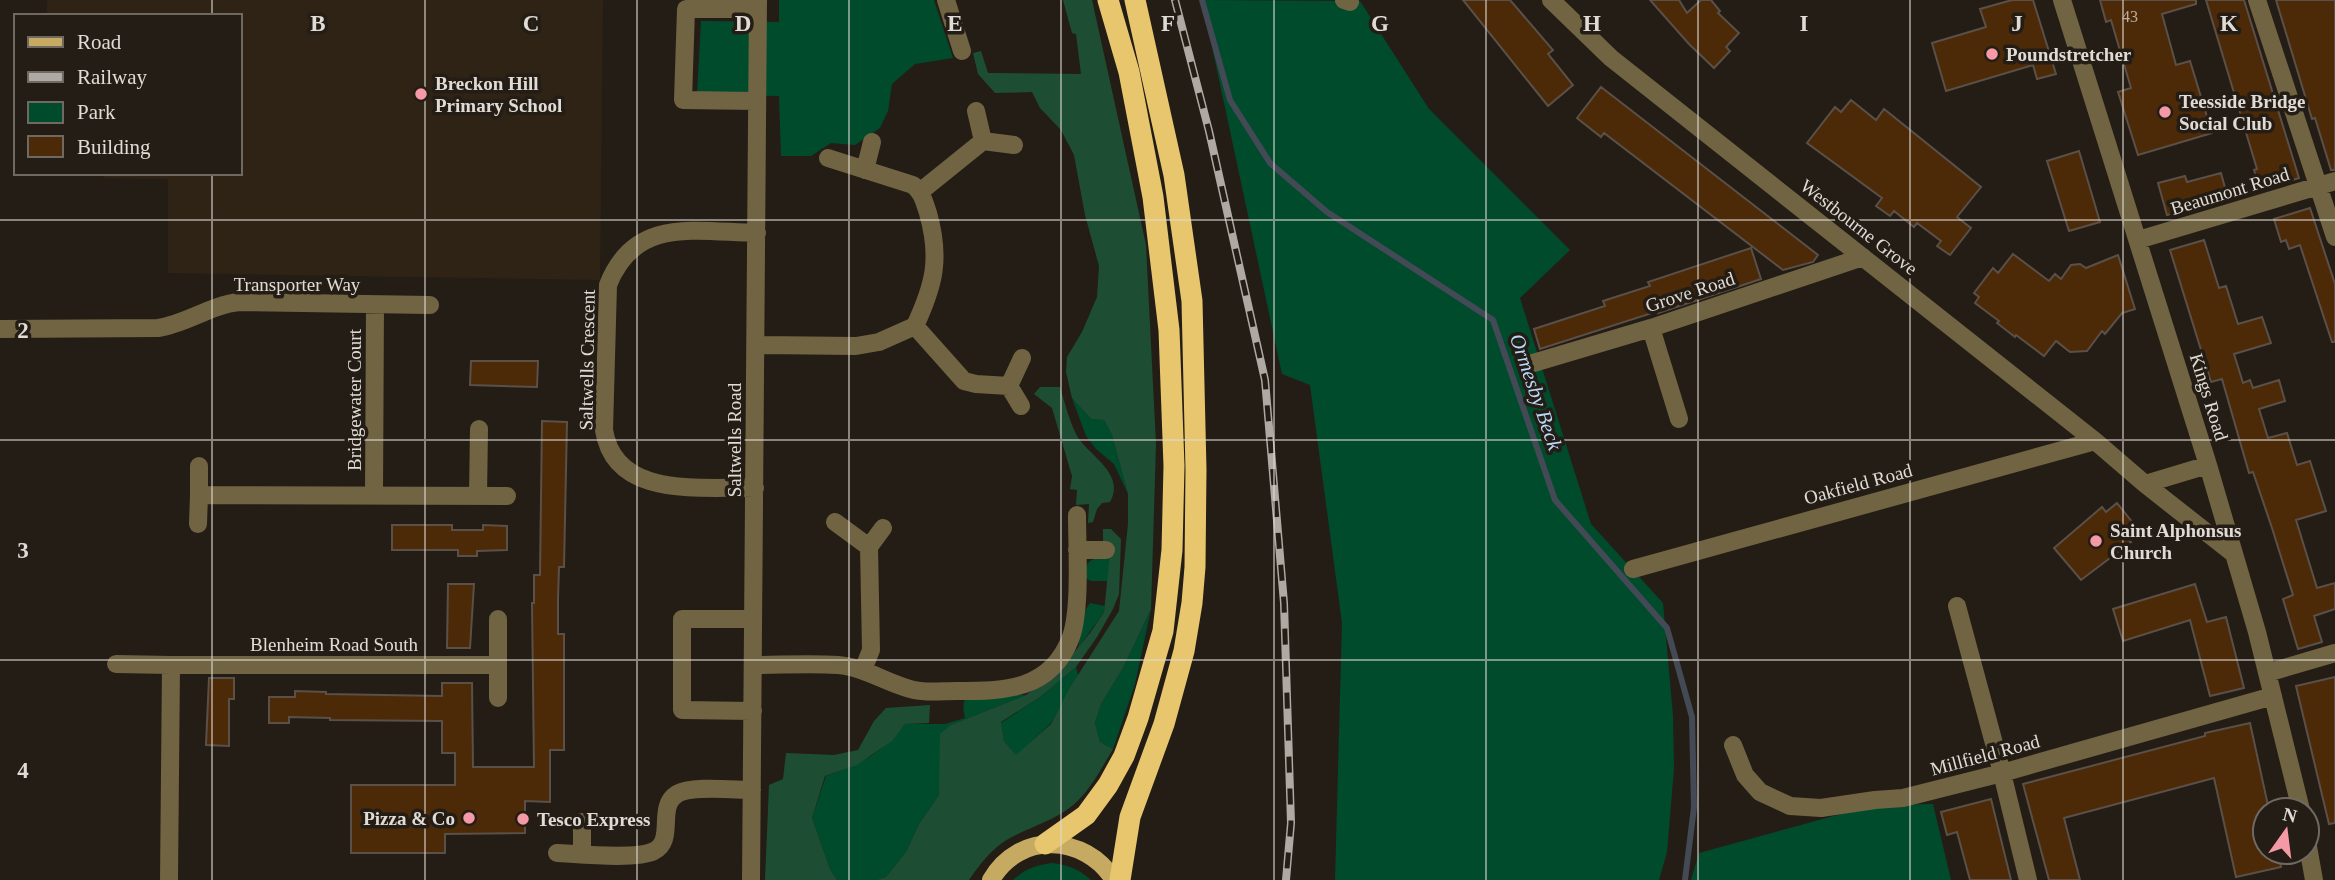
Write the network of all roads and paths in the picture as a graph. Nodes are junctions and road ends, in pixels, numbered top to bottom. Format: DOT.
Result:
graph roads {
  1 [pos="946,0"];
  2 [pos="1108,0"];
  3 [pos="1135,0"];
  4 [pos="1551,0"];
  5 [pos="2062,0"];
  6 [pos="2257,0"];
  7 [pos="758,5"];
  8 [pos="962,51"];
  9 [pos="757,101"];
  10 [pos="976,111"];
  11 [pos="983,141"];
  12 [pos="872,142"];
  13 [pos="1014,145"];
  14 [pos="828,158"];
  15 [pos="865,170"];
  16 [pos="2327,184"];
  17 [pos="921,191"];
  18 [pos="757,233"];
  19 [pos="2335,237"];
  20 [pos="2138,240"];
  21 [pos="1863,257"];
  22 [pos="375,305"];
  23 [pos="430,305"];
  24 [pos="915,326"];
  25 [pos="1651,328"];
  26 [pos="0,329"];
  27 [pos="756,345"];
  28 [pos="1023,358"];
  29 [pos="1530,364"];
  30 [pos="1009,386"];
  31 [pos="1021,406"];
  32 [pos="1679,419"];
  33 [pos="479,429"];
  34 [pos="2095,440"];
  35 [pos="2208,465"];
  36 [pos="199,466"];
  37 [pos="2145,484"];
  38 [pos="755,488"];
  39 [pos="199,495"];
  40 [pos="374,495"];
  41 [pos="478,496"];
  42 [pos="507,496"];
  43 [pos="1077,515"];
  44 [pos="835,522"];
  45 [pos="198,524"];
  46 [pos="883,528"];
  47 [pos="869,547"];
  48 [pos="1077,550"];
  49 [pos="1107,550"];
  50 [pos="2234,554"];
  51 [pos="1633,569"];
  52 [pos="1957,607"];
  53 [pos="498,619"];
  54 [pos="753,619"];
  55 [pos="2335,653"];
  56 [pos="116,664"];
  57 [pos="171,665"];
  58 [pos="753,665"];
  59 [pos="498,666"];
  60 [pos="863,670"];
  61 [pos="2266,673"];
  62 [pos="2273,696"];
  63 [pos="498,698"];
  64 [pos="753,711"];
  65 [pos="1733,745"];
  66 [pos="2002,773"];
  67 [pos="752,790"];
  68 [pos="2298,796"];
  69 [pos="582,822"];
  70 [pos="1045,844"];
  71 [pos="557,853"];
  72 [pos="582,854"];
  73 [pos="169,880"];
  74 [pos="751,880"];
  75 [pos="991,880"];
  76 [pos="1114,880"];
  77 [pos="1120,880"];
  78 [pos="2028,880"];
  1 -- 8 [label="street"];
  2 -- 70 [label="highway"];
  3 -- 77 [label="highway"];
  4 -- 21 [label="street, Westbourne Grove"];
  5 -- 20 [label="street, Kings Road"];
  6 -- 16 [label="street"];
  7 -- 9 [label="street, Saltwells Road"];
  7 -- 9 [label="street"];
  9 -- 18 [label="street, Saltwells Road"];
  10 -- 11 [label="street"];
  11 -- 13 [label="street"];
  11 -- 17 [label="street"];
  12 -- 15 [label="street"];
  14 -- 15 [label="street"];
  15 -- 17 [label="street"];
  16 -- 19 [label="street"];
  16 -- 20 [label="street, Beaumont Road"];
  17 -- 24 [label="street"];
  18 -- 27 [label="street, Saltwells Road"];
  18 -- 38 [label="street, Saltwells Crescent"];
  20 -- 35 [label="street, Kings Road"];
  21 -- 25 [label="street, Grove Road"];
  21 -- 34 [label="street, Westbourne Grove"];
  22 -- 23 [label="street, Transporter Way"];
  22 -- 26 [label="street, Transporter Way"];
  22 -- 40 [label="street, Bridgewater Court"];
  24 -- 27 [label="street"];
  24 -- 30 [label="street"];
  25 -- 29 [label="street, Grove Road"];
  25 -- 32 [label="street"];
  27 -- 38 [label="street, Saltwells Road"];
  28 -- 30 [label="street"];
  30 -- 31 [label="street"];
  33 -- 41 [label="street"];
  34 -- 37 [label="street, Westbourne Grove"];
  34 -- 51 [label="street, Oakfield Road"];
  35 -- 37 [label="street"];
  35 -- 50 [label="street, Kings Road"];
  36 -- 39 [label="street"];
  37 -- 50 [label="street, Westbourne Grove"];
  38 -- 54 [label="street, Saltwells Road"];
  39 -- 40 [label="street"];
  39 -- 45 [label="street"];
  40 -- 41 [label="street"];
  41 -- 42 [label="street"];
  43 -- 48 [label="street"];
  44 -- 47 [label="street"];
  46 -- 47 [label="street"];
  47 -- 60 [label="street"];
  48 -- 49 [label="street"];
  48 -- 60 [label="street"];
  50 -- 61 [label="street, Kings Road"];
  52 -- 66 [label="street"];
  53 -- 59 [label="street"];
  54 -- 58 [label="street, Saltwells Road"];
  54 -- 64 [label="street"];
  55 -- 61 [label="street"];
  56 -- 57 [label="street, Blenheim Road South"];
  57 -- 59 [label="street, Blenheim Road South"];
  57 -- 73 [label="street"];
  58 -- 60 [label="street"];
  58 -- 64 [label="street, Saltwells Road"];
  59 -- 63 [label="street"];
  61 -- 62 [label="street, Kings Road"];
  62 -- 66 [label="street, Millfield Road"];
  62 -- 68 [label="street, Kings Road"];
  64 -- 67 [label="street, Saltwells Road"];
  65 -- 66 [label="street, Millfield Road"];
  66 -- 78 [label="street"];
  67 -- 72 [label="street"];
  67 -- 74 [label="street, Saltwells Road"];
  69 -- 72 [label="street"];
  70 -- 75 [label="main road"];
  70 -- 76 [label="main road"];
  71 -- 72 [label="street"];
}
